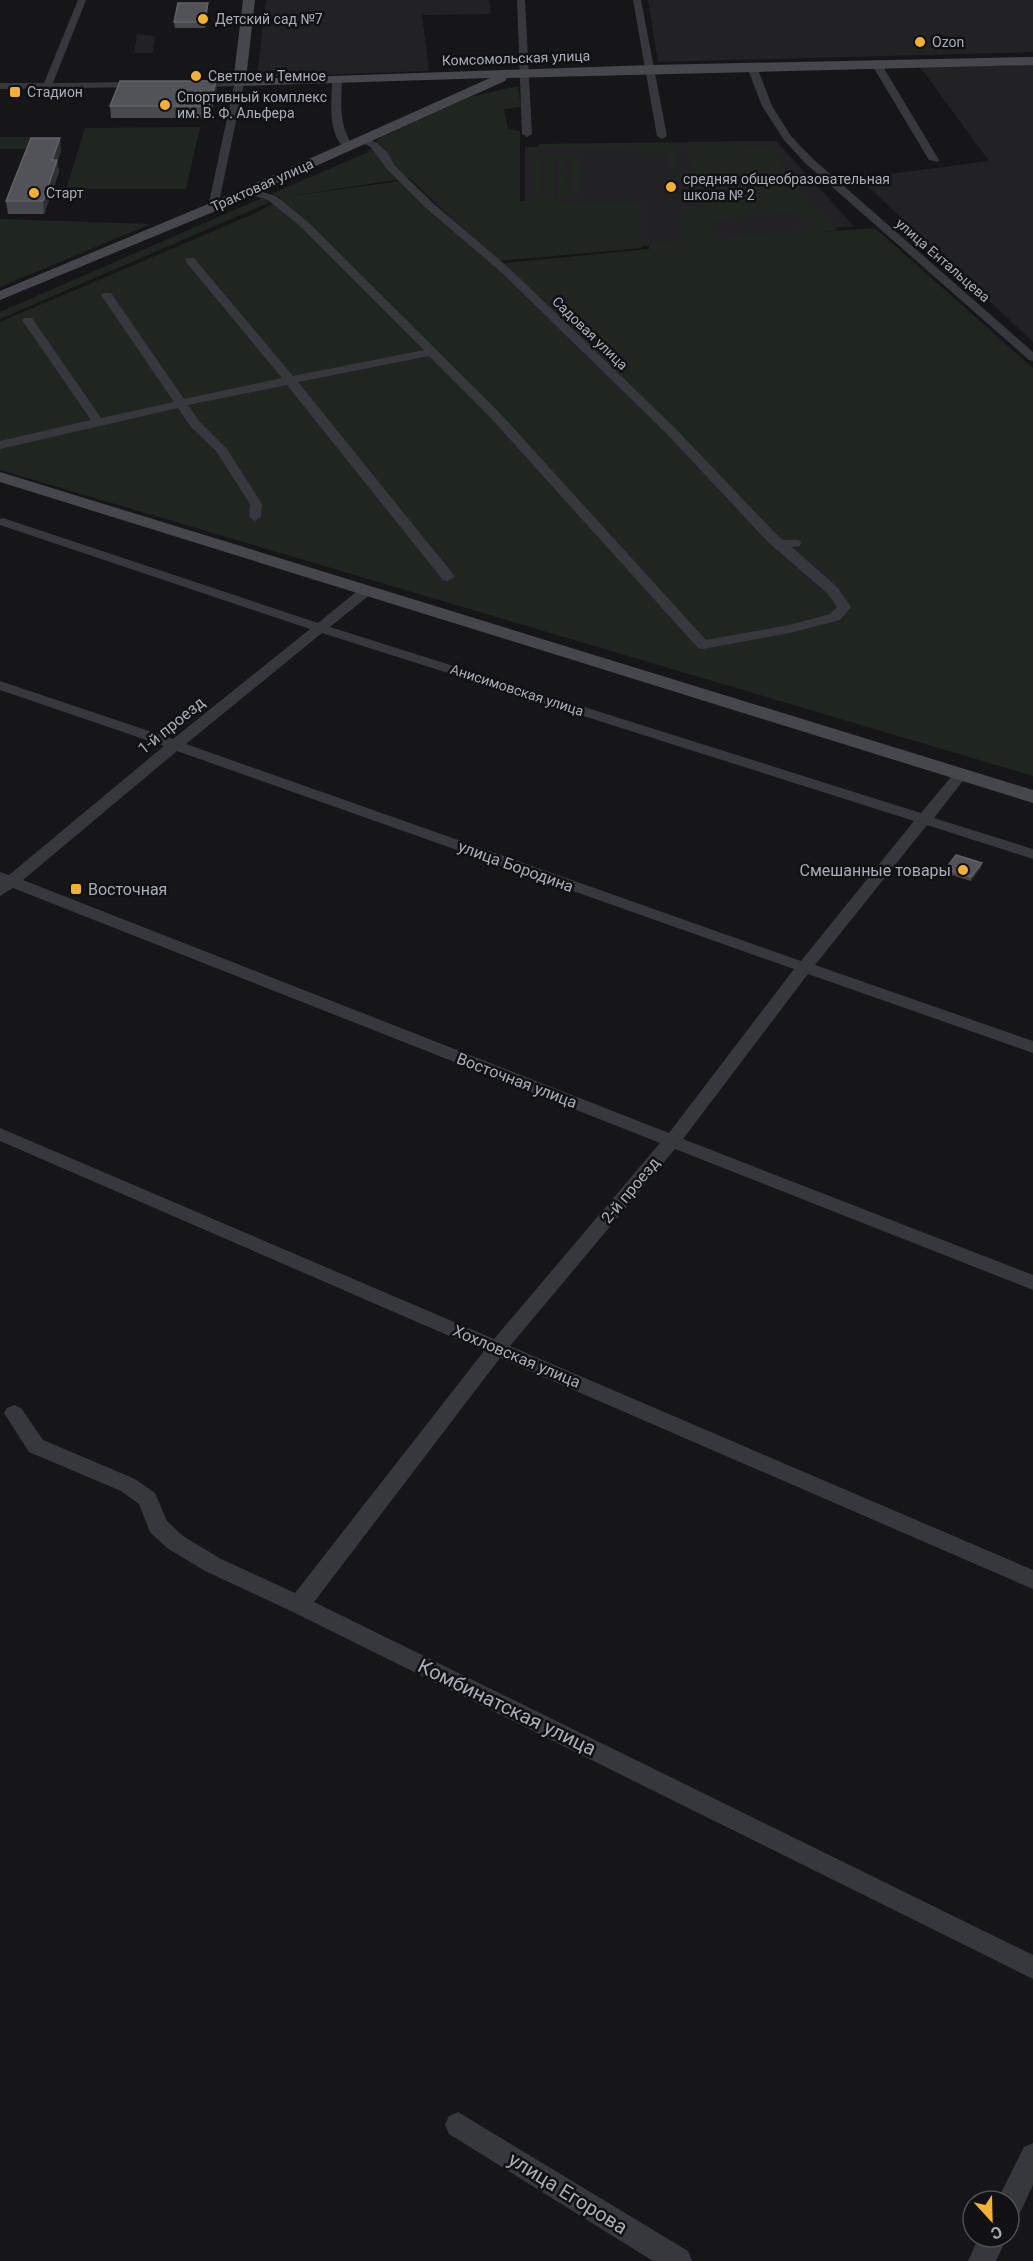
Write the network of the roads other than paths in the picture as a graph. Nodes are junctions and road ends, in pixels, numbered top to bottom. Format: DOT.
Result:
graph roads {
  1 [pos="82,0"];
  2 [pos="249,0"];
  3 [pos="521,0"];
  4 [pos="637,0"];
  5 [pos="1033,61"];
  6 [pos="878,65"];
  7 [pos="752,67"];
  8 [pos="650,69"];
  9 [pos="524,73"];
  10 [pos="337,80"];
  11 [pos="239,83"];
  12 [pos="151,84"];
  13 [pos="185,84"];
  14 [pos="0,86"];
  15 [pos="47,86"];
  16 [pos="527,134"];
  17 [pos="662,136"];
  18 [pos="363,141"];
  19 [pos="349,147"];
  20 [pos="934,160"];
  21 [pos="249,191"];
  22 [pos="213,207"];
  23 [pos="190,260"];
  24 [pos="107,295"];
  25 [pos="0,296"];
  26 [pos="28,320"];
  27 [pos="431,351"];
  28 [pos="1033,357"];
  29 [pos="288,380"];
  30 [pos="181,404"];
  31 [pos="98,422"];
  32 [pos="0,444"];
  33 [pos="0,477"];
  34 [pos="255,516"];
  35 [pos="3,522"];
  36 [pos="448,577"];
  37 [pos="367,590"];
  38 [pos="320,628"];
  39 [pos="0,685"];
  40 [pos="176,744"];
  41 [pos="960,775"];
  42 [pos="1033,797"];
  43 [pos="926,820"];
  44 [pos="1033,854"];
  45 [pos="4,883"];
  46 [pos="803,969"];
  47 [pos="1033,1047"];
  48 [pos="0,1134"];
  49 [pos="672,1141"];
  50 [pos="1033,1283"];
  51 [pos="498,1347"];
  52 [pos="14,1413"];
  53 [pos="1033,1580"];
  54 [pos="299,1605"];
  55 [pos="1033,1967"];
  56 [pos="458,2125"];
  57 [pos="1033,2156"];
  58 [pos="1017,2189"];
  59 [pos="678,2261"];
  1 -- 15 [label="street"];
  2 -- 11 [label="street"];
  3 -- 9 [label="street"];
  4 -- 8 [label="street"];
  5 -- 6 [label="street, Комсомольская улица"];
  6 -- 7 [label="street, Комсомольская улица"];
  6 -- 20 [label="street"];
  7 -- 8 [label="street, Комсомольская улица"];
  7 -- 28 [label="street, улица Ентальцева"];
  8 -- 9 [label="street, Комсомольская улица"];
  8 -- 17 [label="street"];
  9 -- 10 [label="street, Комсомольская улица"];
  9 -- 16 [label="street"];
  9 -- 18 [label="street, Трактовая улица"];
  10 -- 11 [label="street, Комсомольская улица"];
  10 -- 19 [label="street"];
  11 -- 13 [label="street, Комсомольская улица"];
  11 -- 22 [label="street"];
  12 -- 15 [label="street"];
  14 -- 15 [label="street"];
  18 -- 19 [label="street, Трактовая улица"];
  18 -- 27 [label="street, Садовая улица"];
  19 -- 21 [label="street, Трактовая улица"];
  21 -- 22 [label="street, Трактовая улица"];
  21 -- 27 [label="street"];
  22 -- 25 [label="street, Трактовая улица"];
  23 -- 29 [label="street"];
  24 -- 30 [label="street"];
  26 -- 31 [label="street"];
  27 -- 29 [label="street"];
  29 -- 30 [label="street"];
  29 -- 36 [label="street"];
  30 -- 31 [label="street"];
  30 -- 34 [label="street"];
  31 -- 32 [label="street"];
  33 -- 37 [label="street"];
  35 -- 38 [label="street, Анисимовская улица"];
  37 -- 38 [label="street, 1-й проезд"];
  37 -- 41 [label="street"];
  38 -- 40 [label="street, 1-й проезд"];
  38 -- 43 [label="street, Анисимовская улица"];
  39 -- 40 [label="street, улица Бородина"];
  40 -- 45 [label="street, 1-й проезд"];
  40 -- 46 [label="street, улица Бородина"];
  41 -- 42 [label="street"];
  41 -- 43 [label="street, 2-й проезд"];
  43 -- 44 [label="street, Анисимовская улица"];
  43 -- 46 [label="street, 2-й проезд"];
  45 -- 49 [label="street, Восточная улица"];
  46 -- 47 [label="street, улица Бородина"];
  46 -- 49 [label="street, 2-й проезд"];
  48 -- 51 [label="street, Хохловская улица"];
  49 -- 50 [label="street, Восточная улица"];
  49 -- 51 [label="street, 2-й проезд"];
  51 -- 53 [label="street, Хохловская улица"];
  51 -- 54 [label="street, 2-й проезд"];
  52 -- 54 [label="street, Комбинатская улица"];
  54 -- 55 [label="street, Комбинатская улица"];
  56 -- 59 [label="street, улица Егорова"];
  57 -- 58 [label="street"];
}
